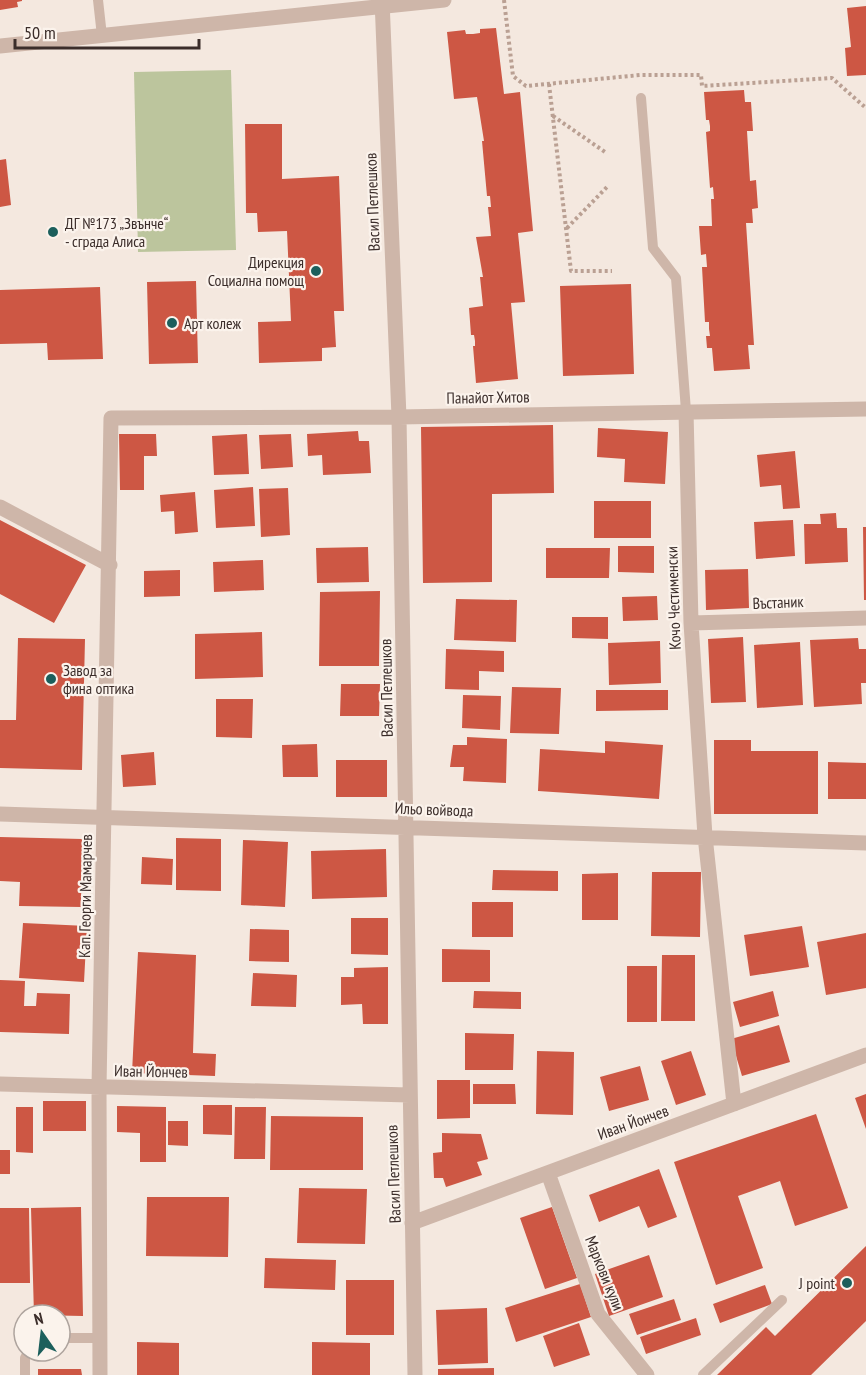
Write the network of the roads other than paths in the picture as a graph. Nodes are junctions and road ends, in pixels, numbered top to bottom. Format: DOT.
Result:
graph roads {
  1 [pos="98,0"];
  2 [pos="444,0"];
  3 [pos="382,3"];
  4 [pos="102,36"];
  5 [pos="0,46"];
  6 [pos="641,98"];
  7 [pos="866,410"];
  8 [pos="686,411"];
  9 [pos="399,417"];
  10 [pos="111,418"];
  11 [pos="0,507"];
  12 [pos="110,565"];
  13 [pos="866,618"];
  14 [pos="691,623"];
  15 [pos="0,814"];
  16 [pos="105,818"];
  17 [pos="406,826"];
  18 [pos="705,836"];
  19 [pos="866,843"];
  20 [pos="866,1055"];
  21 [pos="0,1084"];
  22 [pos="99,1088"];
  23 [pos="409,1095"];
  24 [pos="734,1104"];
  25 [pos="548,1173"];
  26 [pos="412,1222"];
  27 [pos="782,1300"];
  28 [pos="72,1338"];
  29 [pos="100,1338"];
  30 [pos="100,1375"];
  31 [pos="415,1375"];
  32 [pos="647,1375"];
  33 [pos="703,1375"];
  1 -- 4 [label="lane"];
  2 -- 3 [label="street"];
  3 -- 4 [label="street"];
  3 -- 9 [label="street, Васил Петлешков"];
  4 -- 5 [label="street"];
  6 -- 8 [label="lane, Кочо Честименски"];
  7 -- 8 [label="street, Панайот Хитов"];
  8 -- 9 [label="street, Панайот Хитов"];
  8 -- 14 [label="street, Кочо Честименски"];
  9 -- 10 [label="street, Панайот Хитов"];
  9 -- 17 [label="street, Васил Петлешков"];
  10 -- 12 [label="street, Кап. Георги Мамарчев"];
  11 -- 12 [label="street"];
  12 -- 16 [label="street, Кап. Георги Мамарчев"];
  13 -- 14 [label="street, Въстаник"];
  14 -- 18 [label="street, Кочо Честименски"];
  15 -- 16 [label="street, Ильо войвода"];
  16 -- 17 [label="street, Ильо войвода"];
  16 -- 22 [label="street, Кап. Георги Мамарчев"];
  17 -- 18 [label="street, Ильо войвода"];
  17 -- 23 [label="street, Васил Петлешков"];
  18 -- 19 [label="street, Ильо войвода"];
  18 -- 24 [label="street, Кочо Честименски"];
  20 -- 24 [label="street, Иван Йончев"];
  21 -- 22 [label="street, Иван Йончев"];
  22 -- 23 [label="street, Иван Йончев"];
  22 -- 29 [label="street, Кап. Георги Мамарчев"];
  23 -- 26 [label="street, Васил Петлешков"];
  24 -- 25 [label="street, Иван Йончев"];
  25 -- 26 [label="street, Иван Йончев"];
  25 -- 32 [label="street, Маркови кули"];
  26 -- 31 [label="street, Васил Петлешков"];
  27 -- 33 [label="lane"];
  28 -- 29 [label="lane"];
  29 -- 30 [label="street, Кап. Георги Мамарчев"];
}
